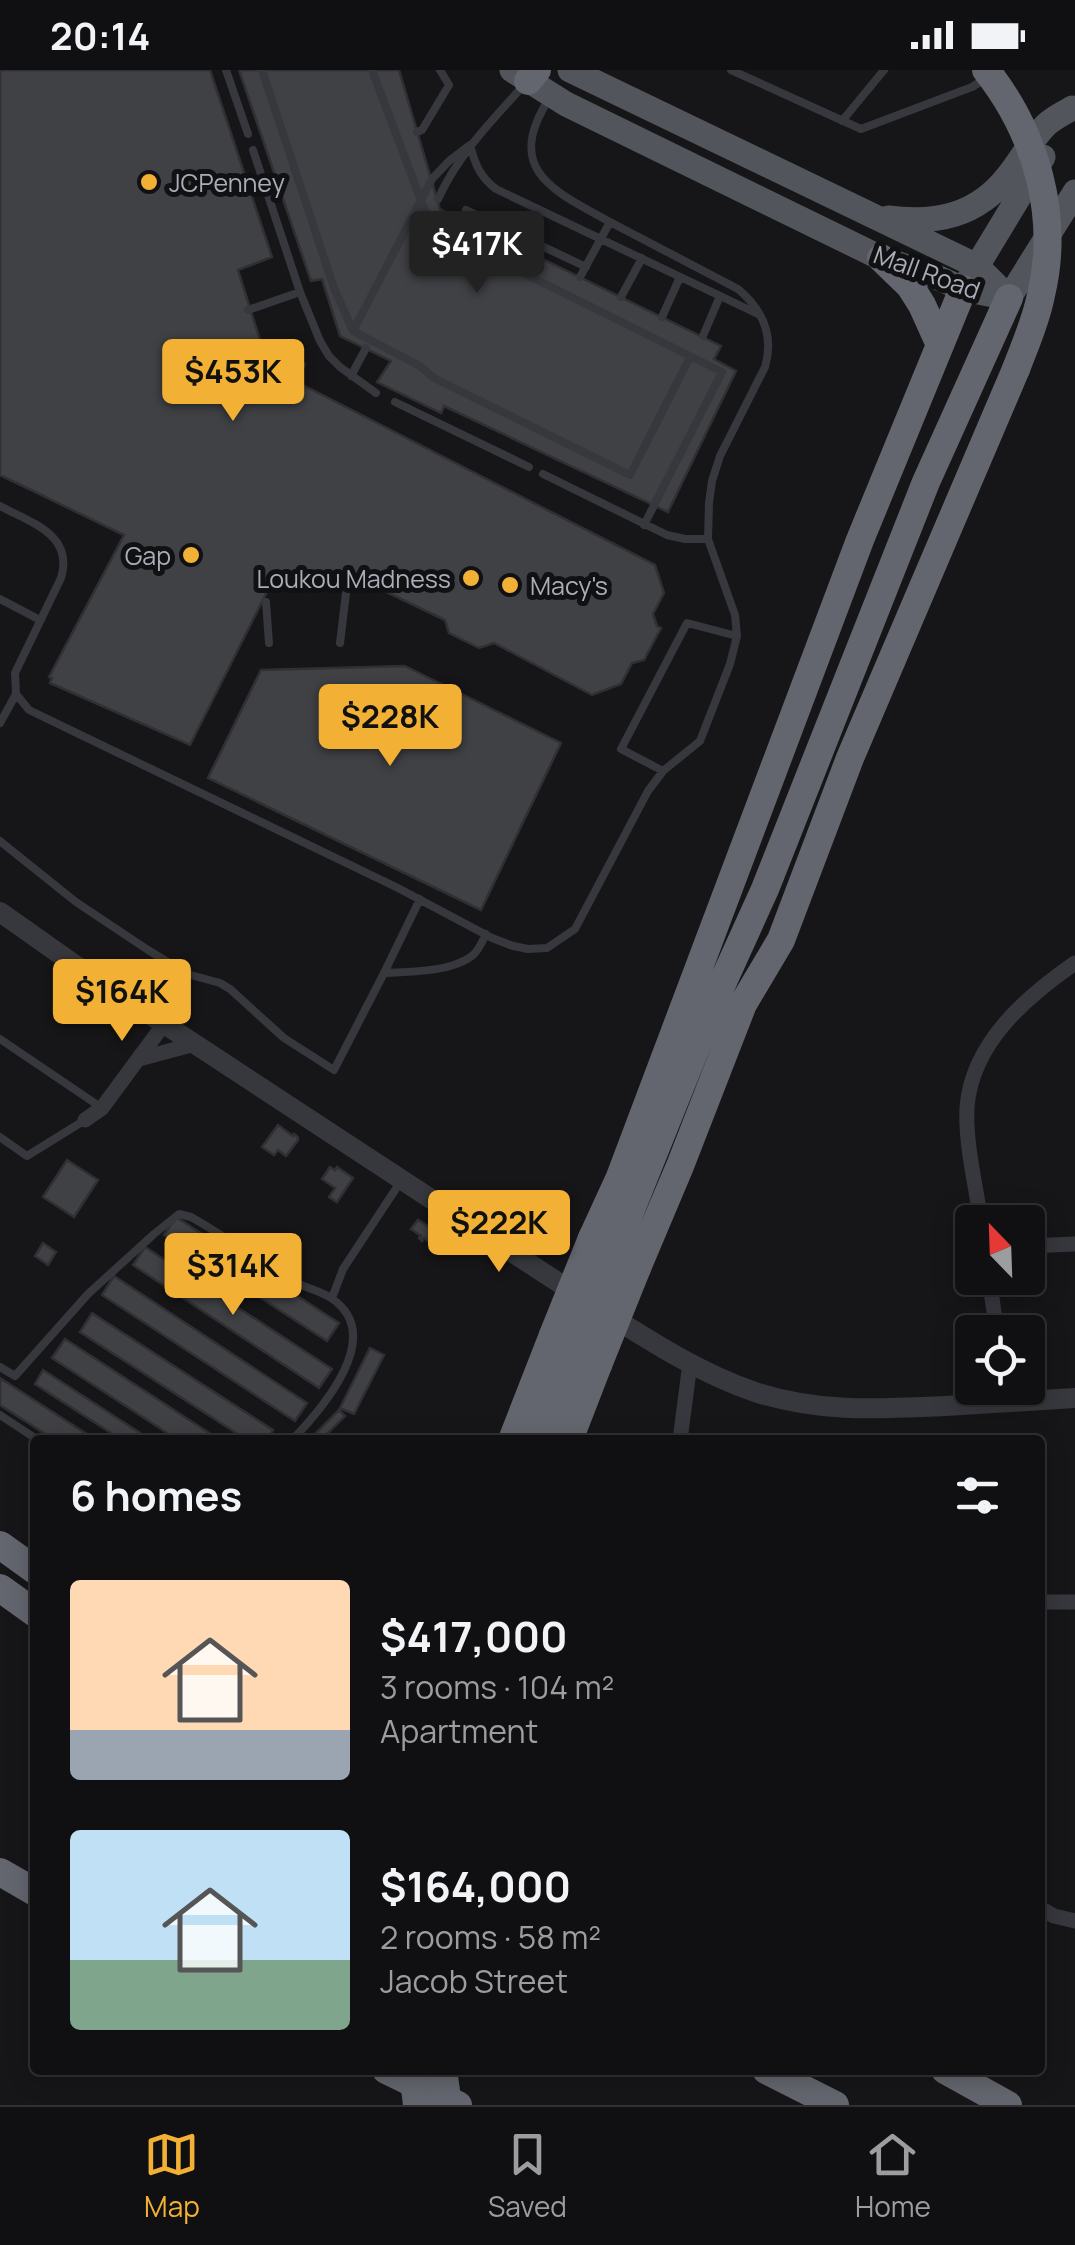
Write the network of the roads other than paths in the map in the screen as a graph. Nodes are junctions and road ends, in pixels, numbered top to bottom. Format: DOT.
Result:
graph roads {
  1 [pos="226,70"];
  2 [pos="262,70"];
  3 [pos="372,70"];
  4 [pos="440,70"];
  5 [pos="570,70"];
  6 [pos="730,70"];
  7 [pos="884,70"];
  8 [pos="986,70"];
  9 [pos="996,70"];
  10 [pos="532,79"];
  11 [pos="1074,106"];
  12 [pos="842,121"];
  13 [pos="417,132"];
  14 [pos="248,134"];
  15 [pos="470,145"];
  16 [pos="253,150"];
  17 [pos="1075,192"];
  18 [pos="438,199"];
  19 [pos="466,210"];
  20 [pos="872,216"];
  21 [pos="610,222"];
  22 [pos="601,238"];
  23 [pos="642,258"];
  24 [pos="881,258"];
  25 [pos="586,267"];
  26 [pos="580,277"];
  27 [pos="680,277"];
  28 [pos="970,278"];
  29 [pos="300,292"];
  30 [pos="720,296"];
  31 [pos="621,297"];
  32 [pos="1009,298"];
  33 [pos="248,310"];
  34 [pos="760,315"];
  35 [pos="662,317"];
  36 [pos="353,331"];
  37 [pos="702,336"];
  38 [pos="940,346"];
  39 [pos="366,348"];
  40 [pos="690,357"];
  41 [pos="351,376"];
  42 [pos="376,392"];
  43 [pos="395,402"];
  44 [pos="529,467"];
  45 [pos="544,474"];
  46 [pos="0,506"];
  47 [pos="644,525"];
  48 [pos="708,539"];
  49 [pos="346,593"];
  50 [pos="0,599"];
  51 [pos="266,602"];
  52 [pos="40,620"];
  53 [pos="736,636"];
  54 [pos="269,643"];
  55 [pos="340,643"];
  56 [pos="16,694"];
  57 [pos="0,723"];
  58 [pos="663,771"];
  59 [pos="0,841"];
  60 [pos="766,889"];
  61 [pos="420,899"];
  62 [pos="0,912"];
  63 [pos="486,934"];
  64 [pos="1075,963"];
  65 [pos="384,973"];
  66 [pos="743,1004"];
  67 [pos="164,1024"];
  68 [pos="0,1039"];
  69 [pos="195,1044"];
  70 [pos="139,1059"];
  71 [pos="102,1108"];
  72 [pos="85,1120"];
  73 [pos="0,1136"];
  74 [pos="401,1181"];
  75 [pos="979,1205"];
  76 [pos="1075,1244"];
  77 [pos="1045,1245"];
  78 [pos="614,1253"];
  79 [pos="332,1298"];
  80 [pos="575,1350"];
  81 [pos="690,1363"];
  82 [pos="0,1367"];
  83 [pos="1045,1397"];
  84 [pos="1075,1398"];
  85 [pos="527,1401"];
  86 [pos="955,1401"];
  87 [pos="0,1415"];
  88 [pos="30,1435"];
  89 [pos="297,1435"];
  90 [pos="503,1435"];
  91 [pos="514,1435"];
  92 [pos="542,1435"];
  93 [pos="570,1435"];
  94 [pos="681,1435"];
  95 [pos="0,1545"];
  96 [pos="30,1566"];
  97 [pos="0,1588"];
  98 [pos="1045,1602"];
  99 [pos="1075,1602"];
  100 [pos="30,1609"];
  101 [pos="0,1872"];
  102 [pos="30,1889"];
  103 [pos="1045,1911"];
  104 [pos="1075,1921"];
  105 [pos="396,2075"];
  106 [pos="415,2075"];
  107 [pos="444,2075"];
  108 [pos="776,2075"];
  109 [pos="953,2075"];
  110 [pos="418,2105"];
  111 [pos="448,2105"];
  112 [pos="458,2105"];
  113 [pos="835,2105"];
  114 [pos="1008,2105"];
  1 -- 14 [label="lane"];
  2 -- 36 [label="lane"];
  3 -- 40 [label="lane"];
  4 -- 13 [label="lane"];
  5 -- 20 [label="main road, Mall Road"];
  6 -- 12 [label="lane"];
  7 -- 12 [label="lane"];
  8 -- 66 [label="highway, bridge"];
  9 -- 12 [label="lane"];
  10 -- 15 [label="lane"];
  10 -- 21 [label="lane"];
  10 -- 24 [label="main road, Mall Road"];
  11 -- 20 [label="main road"];
  11 -- 28 [label="main road"];
  15 -- 18 [label="lane"];
  15 -- 22 [label="lane"];
  15 -- 36 [label="lane"];
  16 -- 29 [label="lane"];
  17 -- 32 [label="main road"];
  19 -- 25 [label="lane"];
  20 -- 28 [label="main road, Mall Road"];
  21 -- 22 [label="lane"];
  21 -- 34 [label="lane"];
  22 -- 23 [label="lane"];
  22 -- 25 [label="lane"];
  23 -- 27 [label="lane"];
  23 -- 31 [label="lane"];
  24 -- 28 [label="main road, Mall Road"];
  24 -- 38 [label="highway"];
  25 -- 26 [label="lane"];
  27 -- 30 [label="lane"];
  27 -- 35 [label="lane"];
  28 -- 32 [label="main road, Mall Road"];
  28 -- 38 [label="highway"];
  29 -- 33 [label="lane"];
  29 -- 41 [label="lane"];
  30 -- 34 [label="lane"];
  30 -- 37 [label="lane"];
  32 -- 60 [label="highway"];
  34 -- 48 [label="lane"];
  36 -- 40 [label="lane"];
  38 -- 78 [label="highway"];
  39 -- 41 [label="lane"];
  40 -- 47 [label="lane"];
  41 -- 42 [label="lane"];
  43 -- 44 [label="lane"];
  45 -- 47 [label="lane"];
  46 -- 52 [label="lane"];
  47 -- 48 [label="lane"];
  48 -- 53 [label="lane"];
  49 -- 55 [label="lane"];
  50 -- 52 [label="lane"];
  51 -- 54 [label="lane"];
  52 -- 56 [label="lane"];
  53 -- 58 [label="lane"];
  53 -- 58 [label="lane"];
  56 -- 57 [label="lane"];
  56 -- 61 [label="lane"];
  58 -- 63 [label="lane"];
  59 -- 65 [label="lane"];
  60 -- 66 [label="highway"];
  60 -- 78 [label="highway"];
  61 -- 63 [label="lane"];
  61 -- 65 [label="lane"];
  62 -- 67 [label="street"];
  63 -- 65 [label="lane"];
  64 -- 75 [label="street"];
  66 -- 78 [label="highway"];
  67 -- 69 [label="street"];
  67 -- 70 [label="street"];
  68 -- 71 [label="lane"];
  69 -- 70 [label="street"];
  69 -- 74 [label="street"];
  70 -- 71 [label="street"];
  71 -- 72 [label="street"];
  72 -- 73 [label="lane"];
  74 -- 79 [label="lane"];
  74 -- 81 [label="street"];
  76 -- 77 [label="street"];
  78 -- 80 [label="highway, bridge"];
  78 -- 80 [label="highway, bridge"];
  79 -- 82 [label="lane"];
  79 -- 89 [label="lane"];
  80 -- 85 [label="highway"];
  80 -- 92 [label="highway"];
  80 -- 93 [label="highway"];
  81 -- 86 [label="street"];
  81 -- 94 [label="street"];
  83 -- 84 [label="street"];
  85 -- 90 [label="highway"];
  85 -- 91 [label="highway"];
  87 -- 88 [label="lane"];
  95 -- 96 [label="highway"];
  97 -- 100 [label="highway"];
  98 -- 99 [label="street"];
  101 -- 102 [label="highway"];
  103 -- 104 [label="street"];
  105 -- 112 [label="highway"];
  106 -- 110 [label="highway, bridge"];
  107 -- 111 [label="highway, bridge"];
  108 -- 113 [label="highway"];
  109 -- 114 [label="highway"];
}
